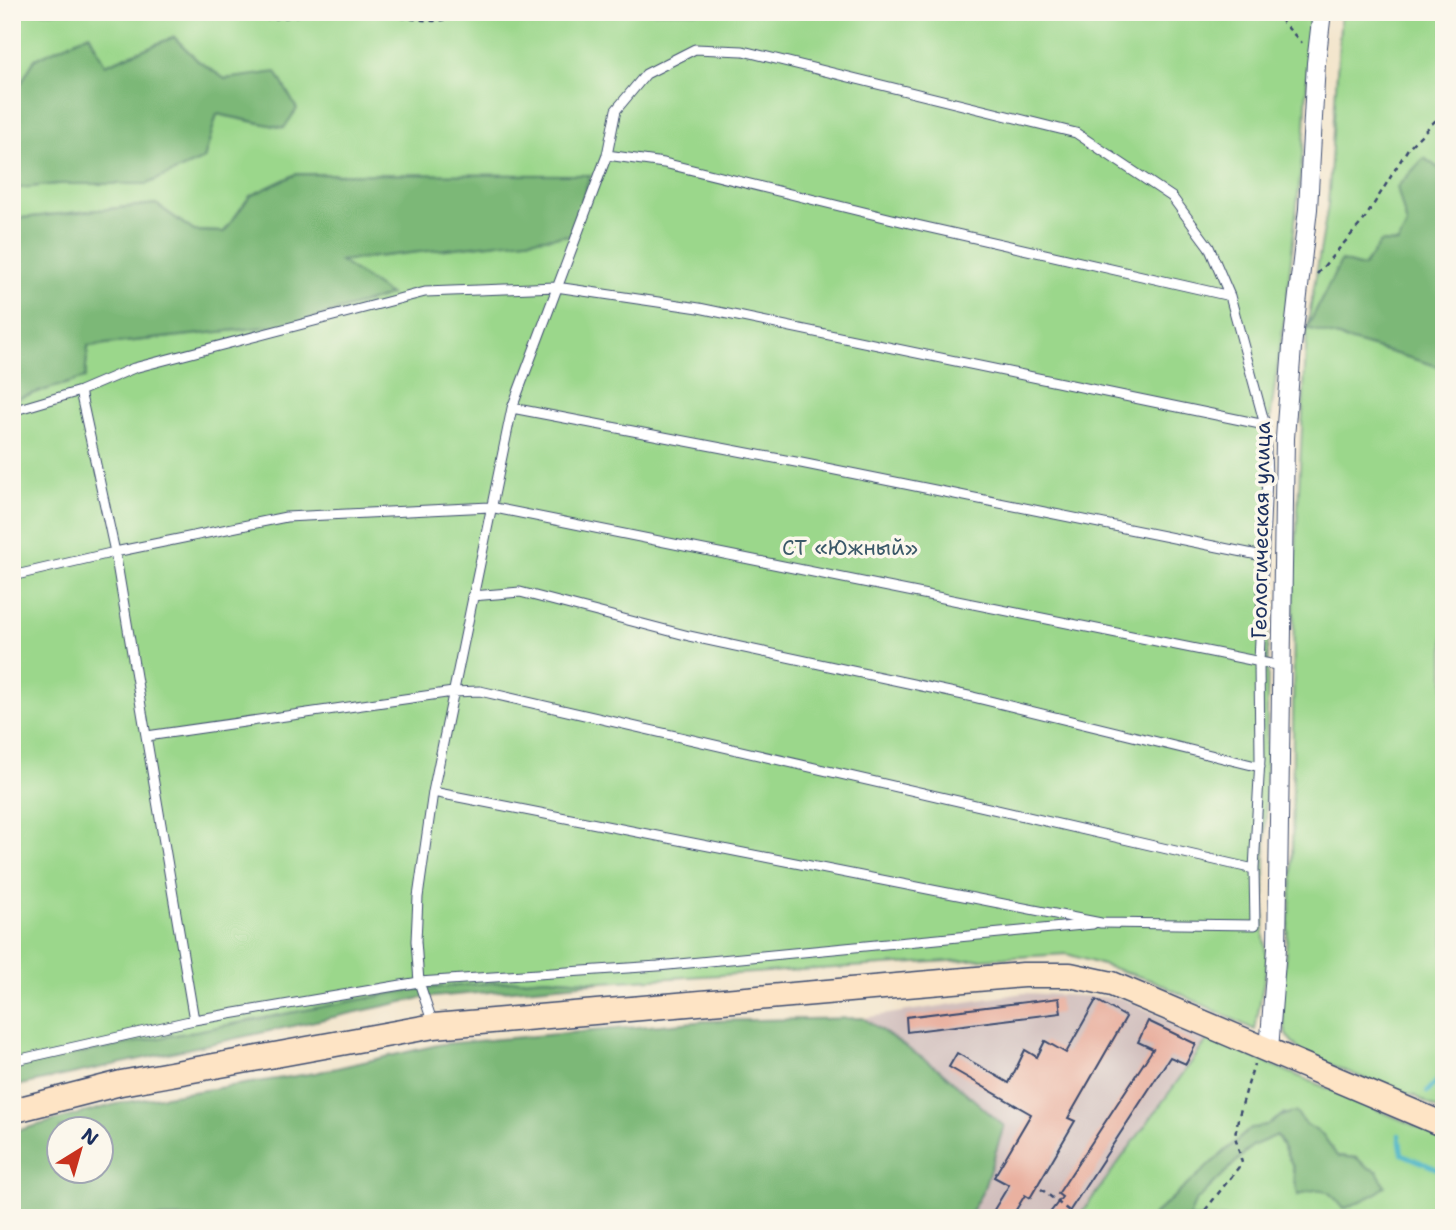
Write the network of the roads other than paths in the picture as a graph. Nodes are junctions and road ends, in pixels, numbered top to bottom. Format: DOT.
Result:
graph roads {
  1 [pos="1322,12"];
  2 [pos="607,155"];
  3 [pos="556,288"];
  4 [pos="1230,296"];
  5 [pos="80,391"];
  6 [pos="512,408"];
  7 [pos="12,411"];
  8 [pos="1265,425"];
  9 [pos="490,507"];
  10 [pos="115,552"];
  11 [pos="1262,556"];
  12 [pos="12,576"];
  13 [pos="472,596"];
  14 [pos="1259,662"];
  15 [pos="1281,666"];
  16 [pos="453,692"];
  17 [pos="147,736"];
  18 [pos="1260,767"];
  19 [pos="433,792"];
  20 [pos="1254,869"];
  21 [pos="1101,923"];
  22 [pos="419,982"];
  23 [pos="194,1020"];
  24 [pos="434,1026"];
  25 [pos="1263,1048"];
  26 [pos="12,1061"];
  27 [pos="12,1111"];
  28 [pos="1444,1125"];
  1 -- 15 [label="street, Геологическая улица"];
  2 -- 3 [label="lane"];
  2 -- 4 [label="lane"];
  2 -- 4 [label="lane"];
  3 -- 5 [label="lane"];
  3 -- 6 [label="lane"];
  3 -- 8 [label="lane"];
  4 -- 8 [label="lane"];
  5 -- 7 [label="lane"];
  5 -- 10 [label="lane"];
  6 -- 9 [label="lane"];
  6 -- 11 [label="lane"];
  8 -- 11 [label="lane"];
  9 -- 10 [label="lane"];
  9 -- 13 [label="lane"];
  9 -- 14 [label="lane"];
  10 -- 12 [label="lane"];
  10 -- 17 [label="lane"];
  11 -- 14 [label="lane"];
  13 -- 16 [label="lane"];
  13 -- 18 [label="lane"];
  14 -- 15 [label="lane"];
  14 -- 18 [label="lane"];
  15 -- 25 [label="street, Геологическая улица"];
  16 -- 17 [label="lane"];
  16 -- 19 [label="lane"];
  16 -- 20 [label="lane"];
  17 -- 23 [label="lane"];
  18 -- 20 [label="lane"];
  19 -- 21 [label="lane"];
  19 -- 22 [label="lane"];
  20 -- 21 [label="lane"];
  21 -- 22 [label="lane"];
  22 -- 23 [label="lane"];
  22 -- 24 [label="lane"];
  23 -- 26 [label="lane"];
  24 -- 25 [label="street"];
  24 -- 27 [label="street"];
  25 -- 28 [label="street"];
}
